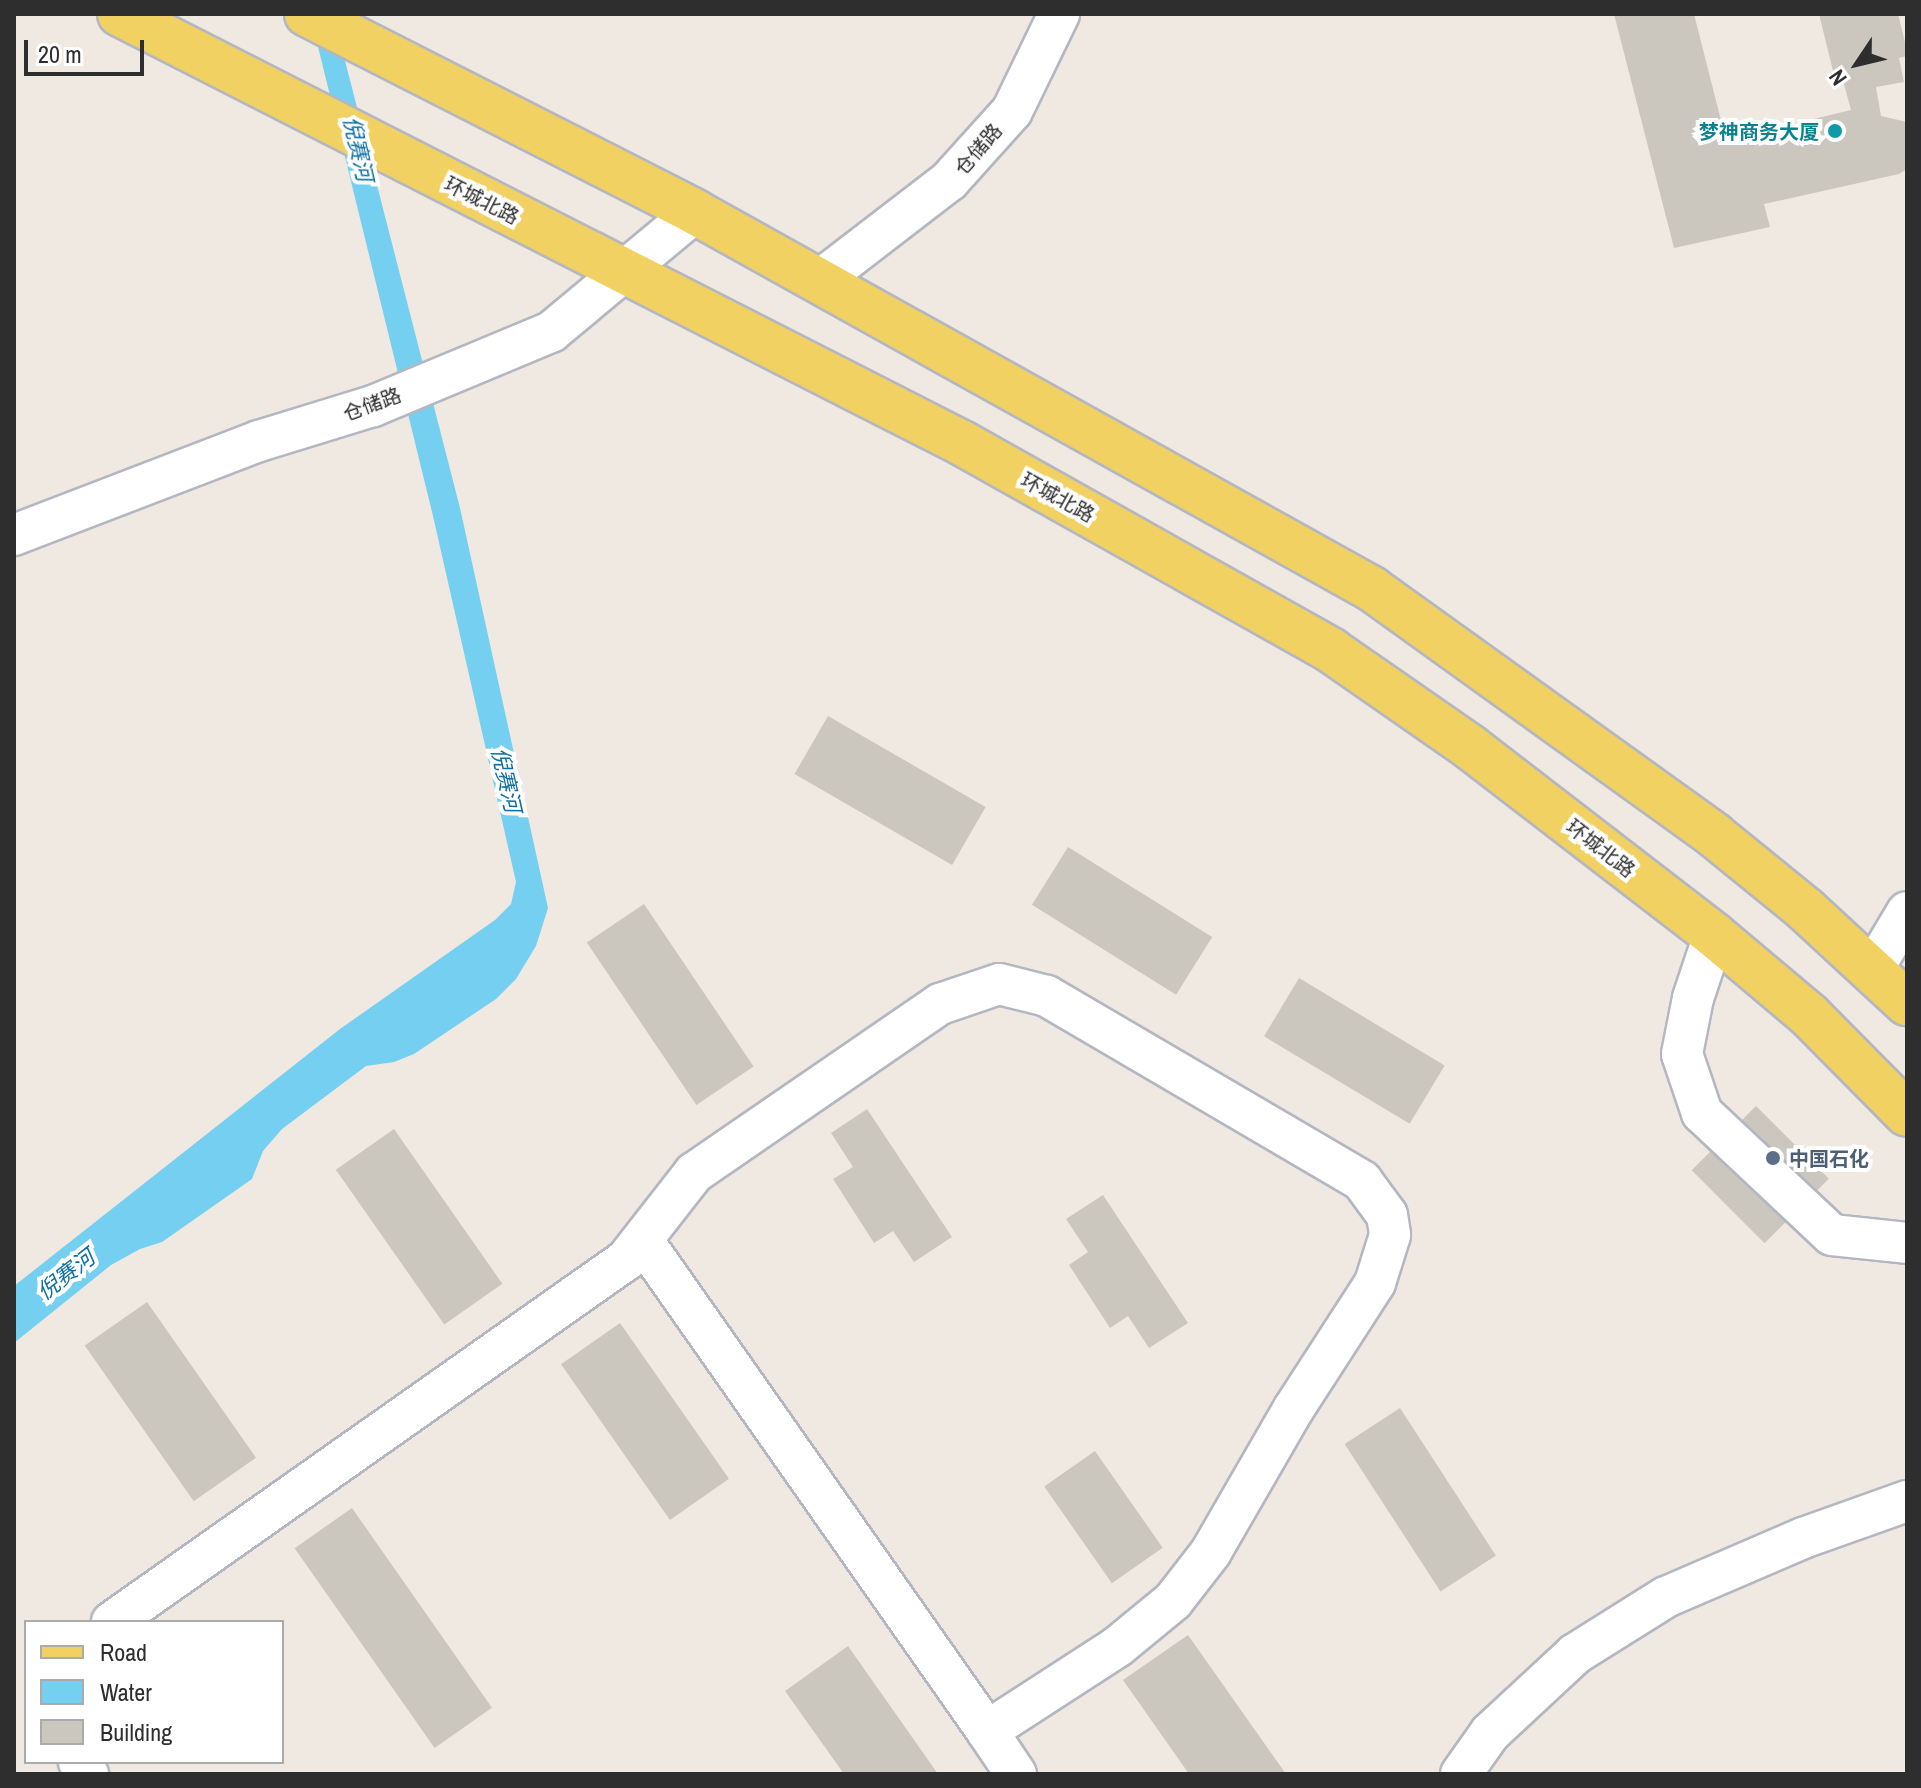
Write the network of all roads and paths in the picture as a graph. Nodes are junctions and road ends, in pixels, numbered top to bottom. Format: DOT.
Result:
graph roads {
  1 [pos="120,14"];
  2 [pos="307,14"];
  3 [pos="1059,14"];
  4 [pos="695,212"];
  5 [pos="623,272"];
  6 [pos="819,281"];
  7 [pos="14,535"];
  8 [pos="1907,912"];
  9 [pos="1714,935"];
  10 [pos="1873,969"];
  11 [pos="1907,1003"];
  12 [pos="1907,1114"];
  13 [pos="643,1241"];
  14 [pos="1907,1243"];
  15 [pos="1907,1501"];
  16 [pos="115,1620"];
  17 [pos="987,1731"];
  18 [pos="1016,1774"];
  19 [pos="1461,1774"];
  1 -- 5 [label="main road, 环城北路"];
  2 -- 4 [label="main road"];
  3 -- 6 [label="street, 仓储路"];
  4 -- 5 [label="street, 仓储路"];
  4 -- 6 [label="main road"];
  5 -- 7 [label="street, 仓储路"];
  5 -- 9 [label="main road, 环城北路"];
  6 -- 10 [label="main road"];
  8 -- 10 [label="street"];
  9 -- 12 [label="main road, 环城北路"];
  9 -- 14 [label="street"];
  10 -- 11 [label="main road"];
  13 -- 16 [label="street"];
  13 -- 17 [label="street"];
  13 -- 17 [label="street"];
  15 -- 19 [label="street"];
  17 -- 18 [label="street"];
}
